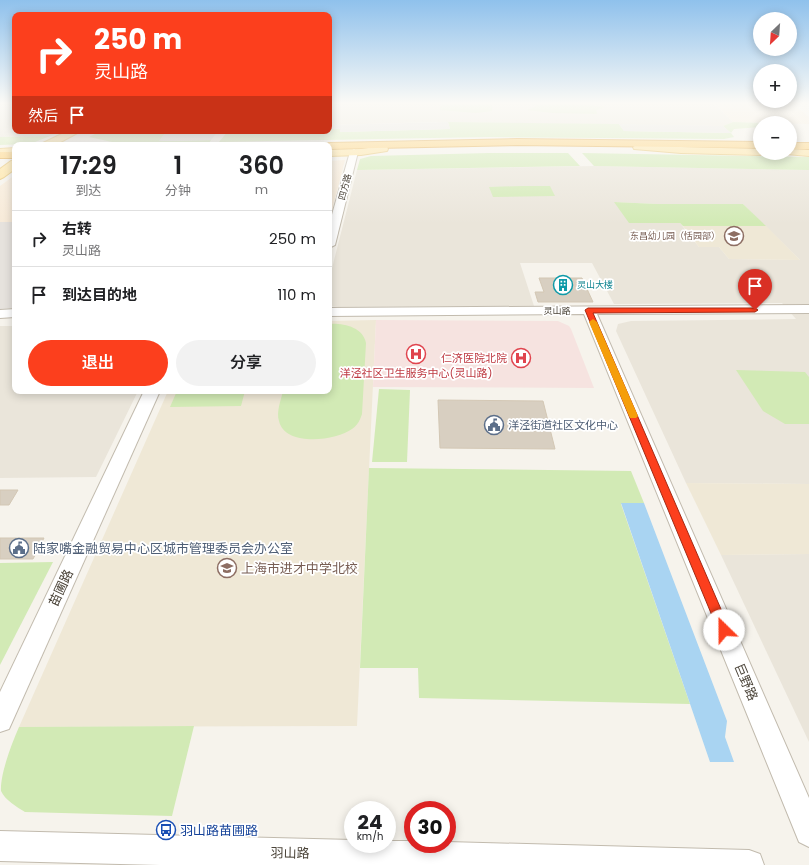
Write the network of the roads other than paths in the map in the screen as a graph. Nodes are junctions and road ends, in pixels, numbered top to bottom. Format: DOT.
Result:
graph roads {
  1 [pos="453,143"];
  2 [pos="572,143"];
  3 [pos="653,143"];
  4 [pos="638,145"];
  5 [pos="753,145"];
  6 [pos="332,146"];
  7 [pos="693,146"];
  8 [pos="797,147"];
  9 [pos="809,148"];
  10 [pos="383,149"];
  11 [pos="753,149"];
  12 [pos="797,149"];
  13 [pos="12,151"];
  14 [pos="332,151"];
  15 [pos="332,151"];
  16 [pos="0,152"];
  17 [pos="354,152"];
  18 [pos="753,152"];
  19 [pos="797,152"];
  20 [pos="809,153"];
  21 [pos="12,155"];
  22 [pos="0,156"];
  23 [pos="12,158"];
  24 [pos="0,159"];
  25 [pos="0,163"];
  26 [pos="12,163"];
  27 [pos="12,165"];
  28 [pos="0,174"];
  29 [pos="12,174"];
  30 [pos="0,182"];
  31 [pos="332,234"];
  32 [pos="809,309"];
  33 [pos="588,310"];
  34 [pos="332,312"];
  35 [pos="12,313"];
  36 [pos="0,314"];
  37 [pos="151,394"];
  38 [pos="0,720"];
  39 [pos="809,832"];
  40 [pos="0,846"];
  41 [pos="749,865"];
  1 -- 6 [label="highway"];
  2 -- 4 [label="highway"];
  3 -- 4 [label="main road"];
  4 -- 7 [label="highway"];
  4 -- 10 [label="highway"];
  4 -- 18 [label="main road"];
  5 -- 7 [label="highway"];
  7 -- 11 [label="highway"];
  8 -- 9 [label="highway"];
  9 -- 12 [label="highway"];
  10 -- 14 [label="highway"];
  10 -- 17 [label="main road"];
  13 -- 16 [label="main road"];
  15 -- 17 [label="main road"];
  17 -- 31 [label="street, 四方路"];
  19 -- 20 [label="main road"];
  21 -- 22 [label="highway"];
  23 -- 24 [label="highway"];
  25 -- 26 [label="main road"];
  27 -- 28 [label="main road"];
  29 -- 30 [label="main road"];
  32 -- 33 [label="street, 灵山路"];
  33 -- 34 [label="street, 灵山路"];
  33 -- 39 [label="street, 巨野路"];
  35 -- 36 [label="street"];
  37 -- 38 [label="street, 苗圃路"];
  40 -- 41 [label="street, 羽山路"];
}
